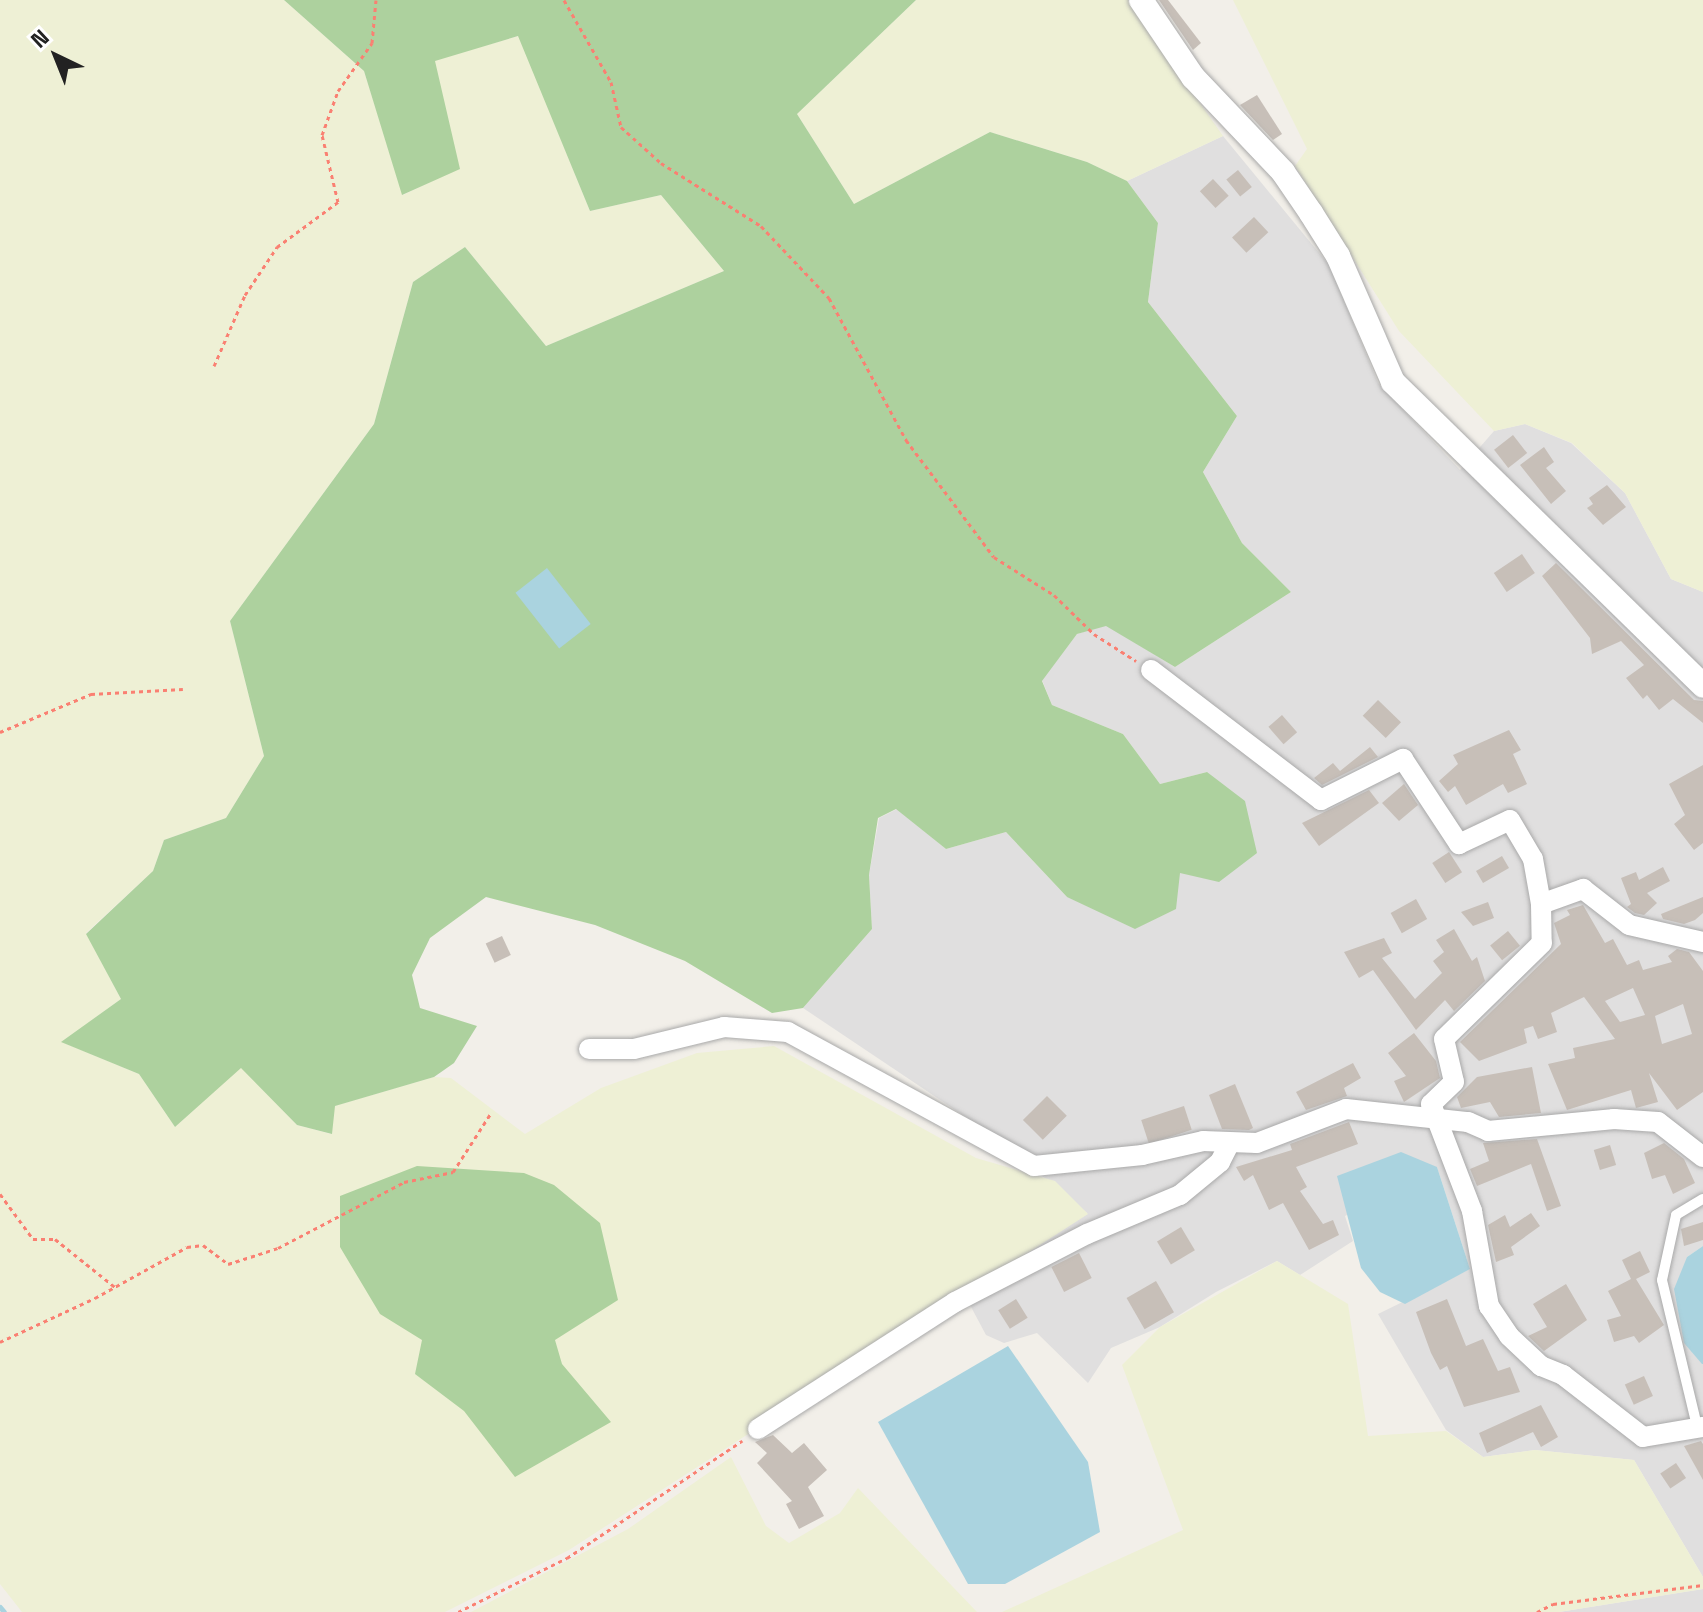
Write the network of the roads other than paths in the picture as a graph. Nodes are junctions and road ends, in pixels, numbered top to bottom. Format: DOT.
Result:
graph roads {
  1 [pos="1141,0"];
  2 [pos="1151,670"];
  3 [pos="1703,686"];
  4 [pos="1541,904"];
  5 [pos="1703,942"];
  6 [pos="589,1049"];
  7 [pos="1228,1146"];
  8 [pos="1703,1157"];
  9 [pos="1703,1199"];
  10 [pos="1700,1426"];
  11 [pos="758,1429"];
  1 -- 3 [label="street"];
  2 -- 4 [label="street"];
  4 -- 5 [label="street"];
  4 -- 10 [label="street"];
  6 -- 7 [label="street"];
  7 -- 8 [label="street"];
  7 -- 11 [label="street"];
  9 -- 10 [label="lane"];
}
